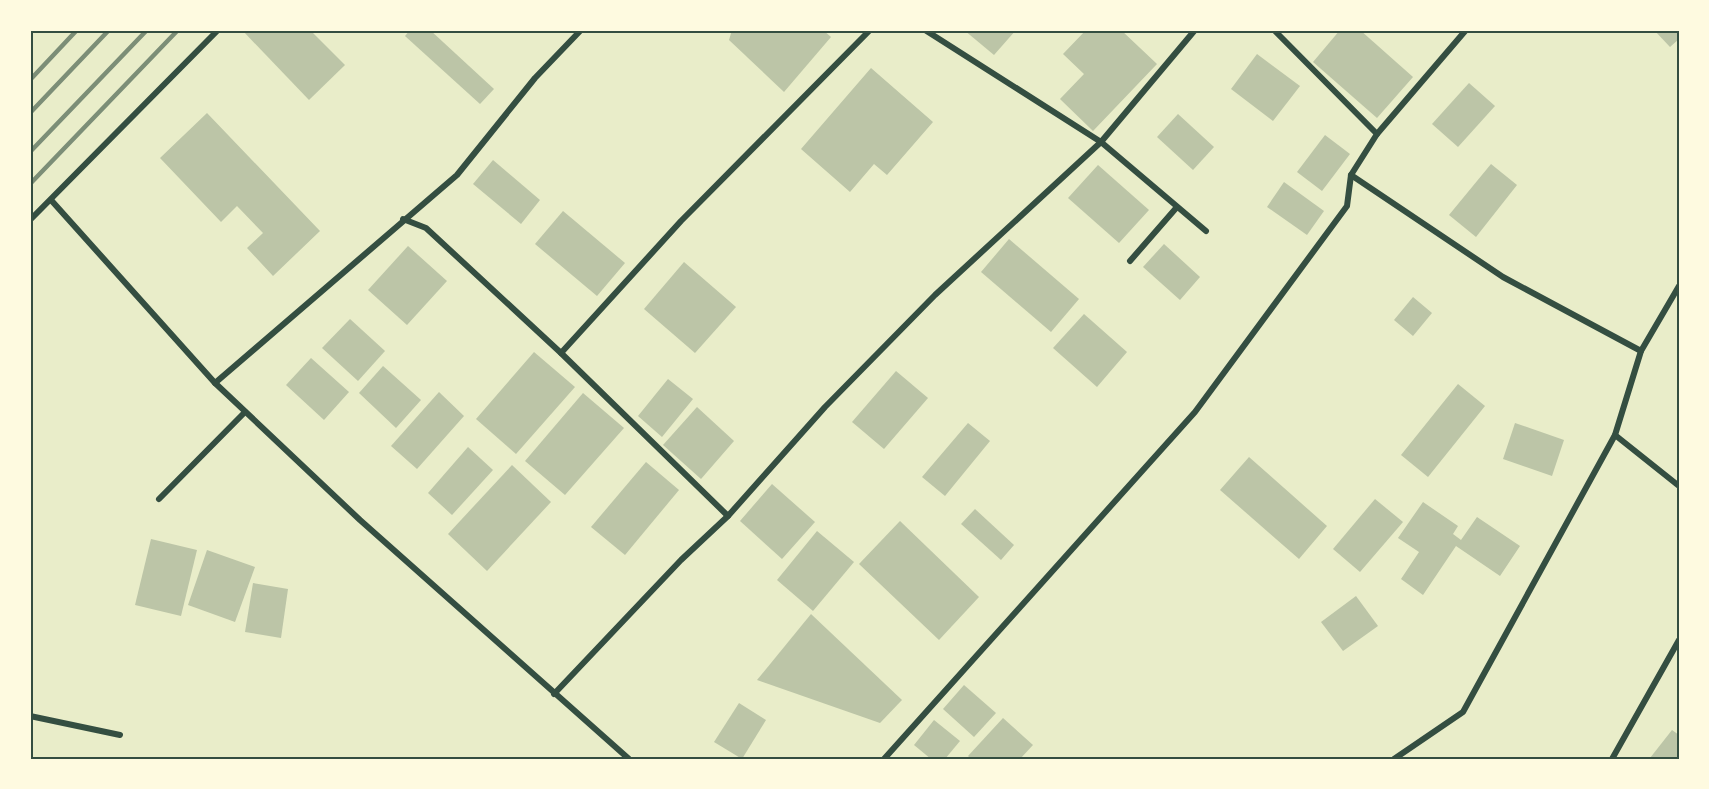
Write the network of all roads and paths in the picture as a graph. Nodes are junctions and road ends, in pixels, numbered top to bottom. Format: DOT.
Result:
graph roads {
  1 [pos="218,30"];
  2 [pos="581,30"];
  3 [pos="870,30"];
  4 [pos="926,30"];
  5 [pos="1195,30"];
  6 [pos="1274,30"];
  7 [pos="1466,30"];
  8 [pos="1377,134"];
  9 [pos="1101,142"];
  10 [pos="1351,175"];
  11 [pos="51,200"];
  12 [pos="1178,207"];
  13 [pos="403,219"];
  14 [pos="30,220"];
  15 [pos="1206,231"];
  16 [pos="1130,261"];
  17 [pos="1679,286"];
  18 [pos="1641,351"];
  19 [pos="561,353"];
  20 [pos="215,383"];
  21 [pos="245,412"];
  22 [pos="1615,435"];
  23 [pos="1679,486"];
  24 [pos="159,499"];
  25 [pos="728,516"];
  26 [pos="1679,640"];
  27 [pos="554,694"];
  28 [pos="30,716"];
  29 [pos="120,735"];
  30 [pos="629,759"];
  31 [pos="884,759"];
  32 [pos="1394,759"];
  33 [pos="1612,759"];
  1 -- 11 [label="street"];
  2 -- 13 [label="street"];
  3 -- 19 [label="street"];
  4 -- 9 [label="street"];
  5 -- 9 [label="street"];
  6 -- 8 [label="street"];
  7 -- 8 [label="street"];
  8 -- 10 [label="street"];
  9 -- 12 [label="street"];
  9 -- 25 [label="street"];
  10 -- 18 [label="street"];
  10 -- 31 [label="street"];
  11 -- 14 [label="street"];
  11 -- 20 [label="street"];
  12 -- 15 [label="street"];
  12 -- 16 [label="street"];
  13 -- 19 [label="street"];
  13 -- 20 [label="street"];
  17 -- 18 [label="street"];
  18 -- 22 [label="street"];
  19 -- 25 [label="street"];
  20 -- 21 [label="street"];
  21 -- 24 [label="street"];
  21 -- 27 [label="street"];
  22 -- 23 [label="street"];
  22 -- 32 [label="street"];
  25 -- 27 [label="street"];
  26 -- 33 [label="street"];
  27 -- 30 [label="street"];
  28 -- 29 [label="street"];
}
